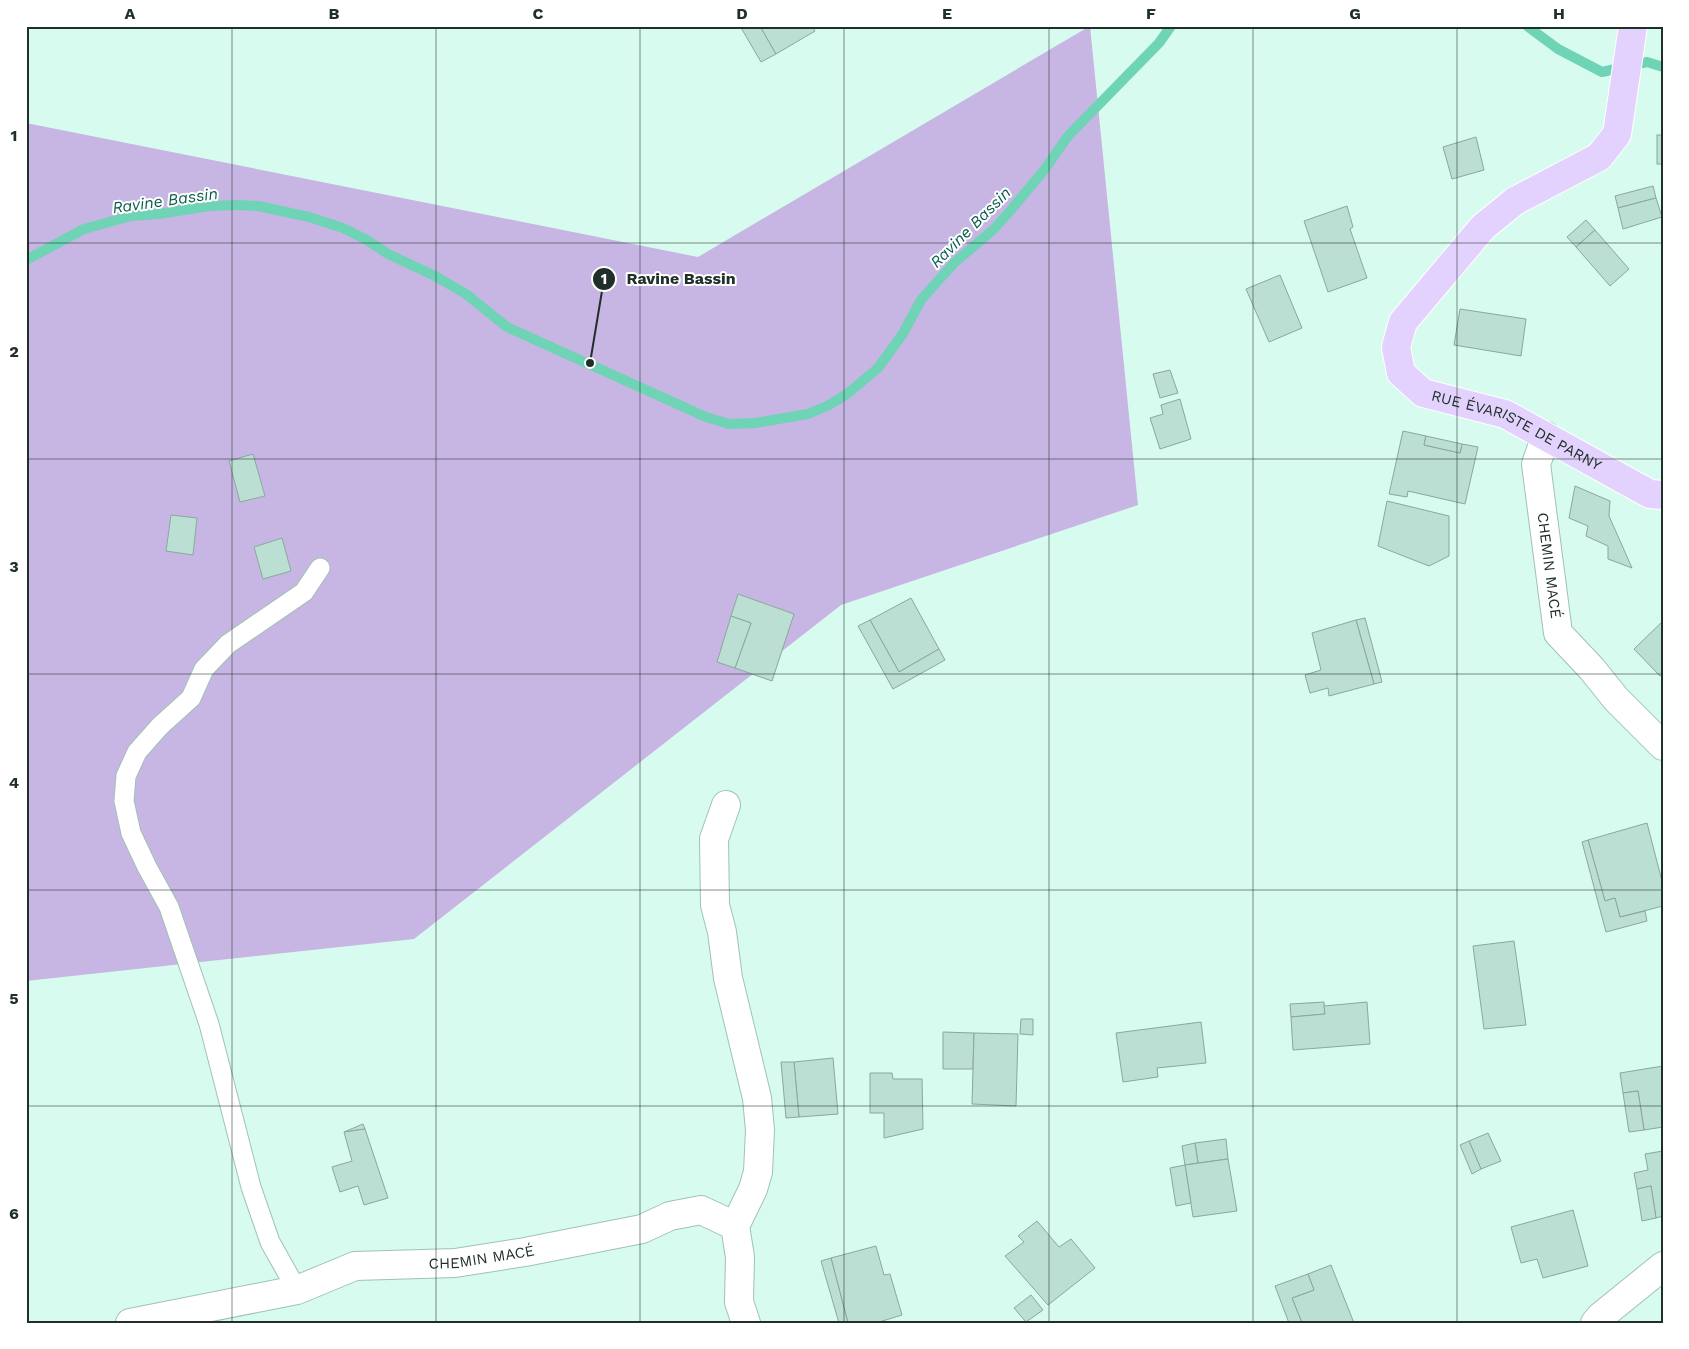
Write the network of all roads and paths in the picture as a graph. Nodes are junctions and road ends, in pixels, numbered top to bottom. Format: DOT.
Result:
graph roads {
  1 [pos="1633,26"];
  2 [pos="1546,436"];
  3 [pos="1663,495"];
  4 [pos="320,568"];
  5 [pos="1663,746"];
  6 [pos="726,805"];
  7 [pos="735,1226"];
  8 [pos="1663,1266"];
  9 [pos="297,1290"];
  10 [pos="130,1323"];
  11 [pos="746,1323"];
  12 [pos="1595,1323"];
  1 -- 2 [label="main road, RUE ÉVARISTE DE PARNY"];
  2 -- 3 [label="main road, RUE ÉVARISTE DE PARNY"];
  2 -- 5 [label="street, CHEMIN MACÉ"];
  4 -- 9 [label="lane"];
  6 -- 7 [label="street"];
  7 -- 9 [label="street, CHEMIN MACÉ"];
  7 -- 11 [label="street"];
  8 -- 12 [label="street"];
  9 -- 10 [label="street, CHEMIN MACÉ"];
}
